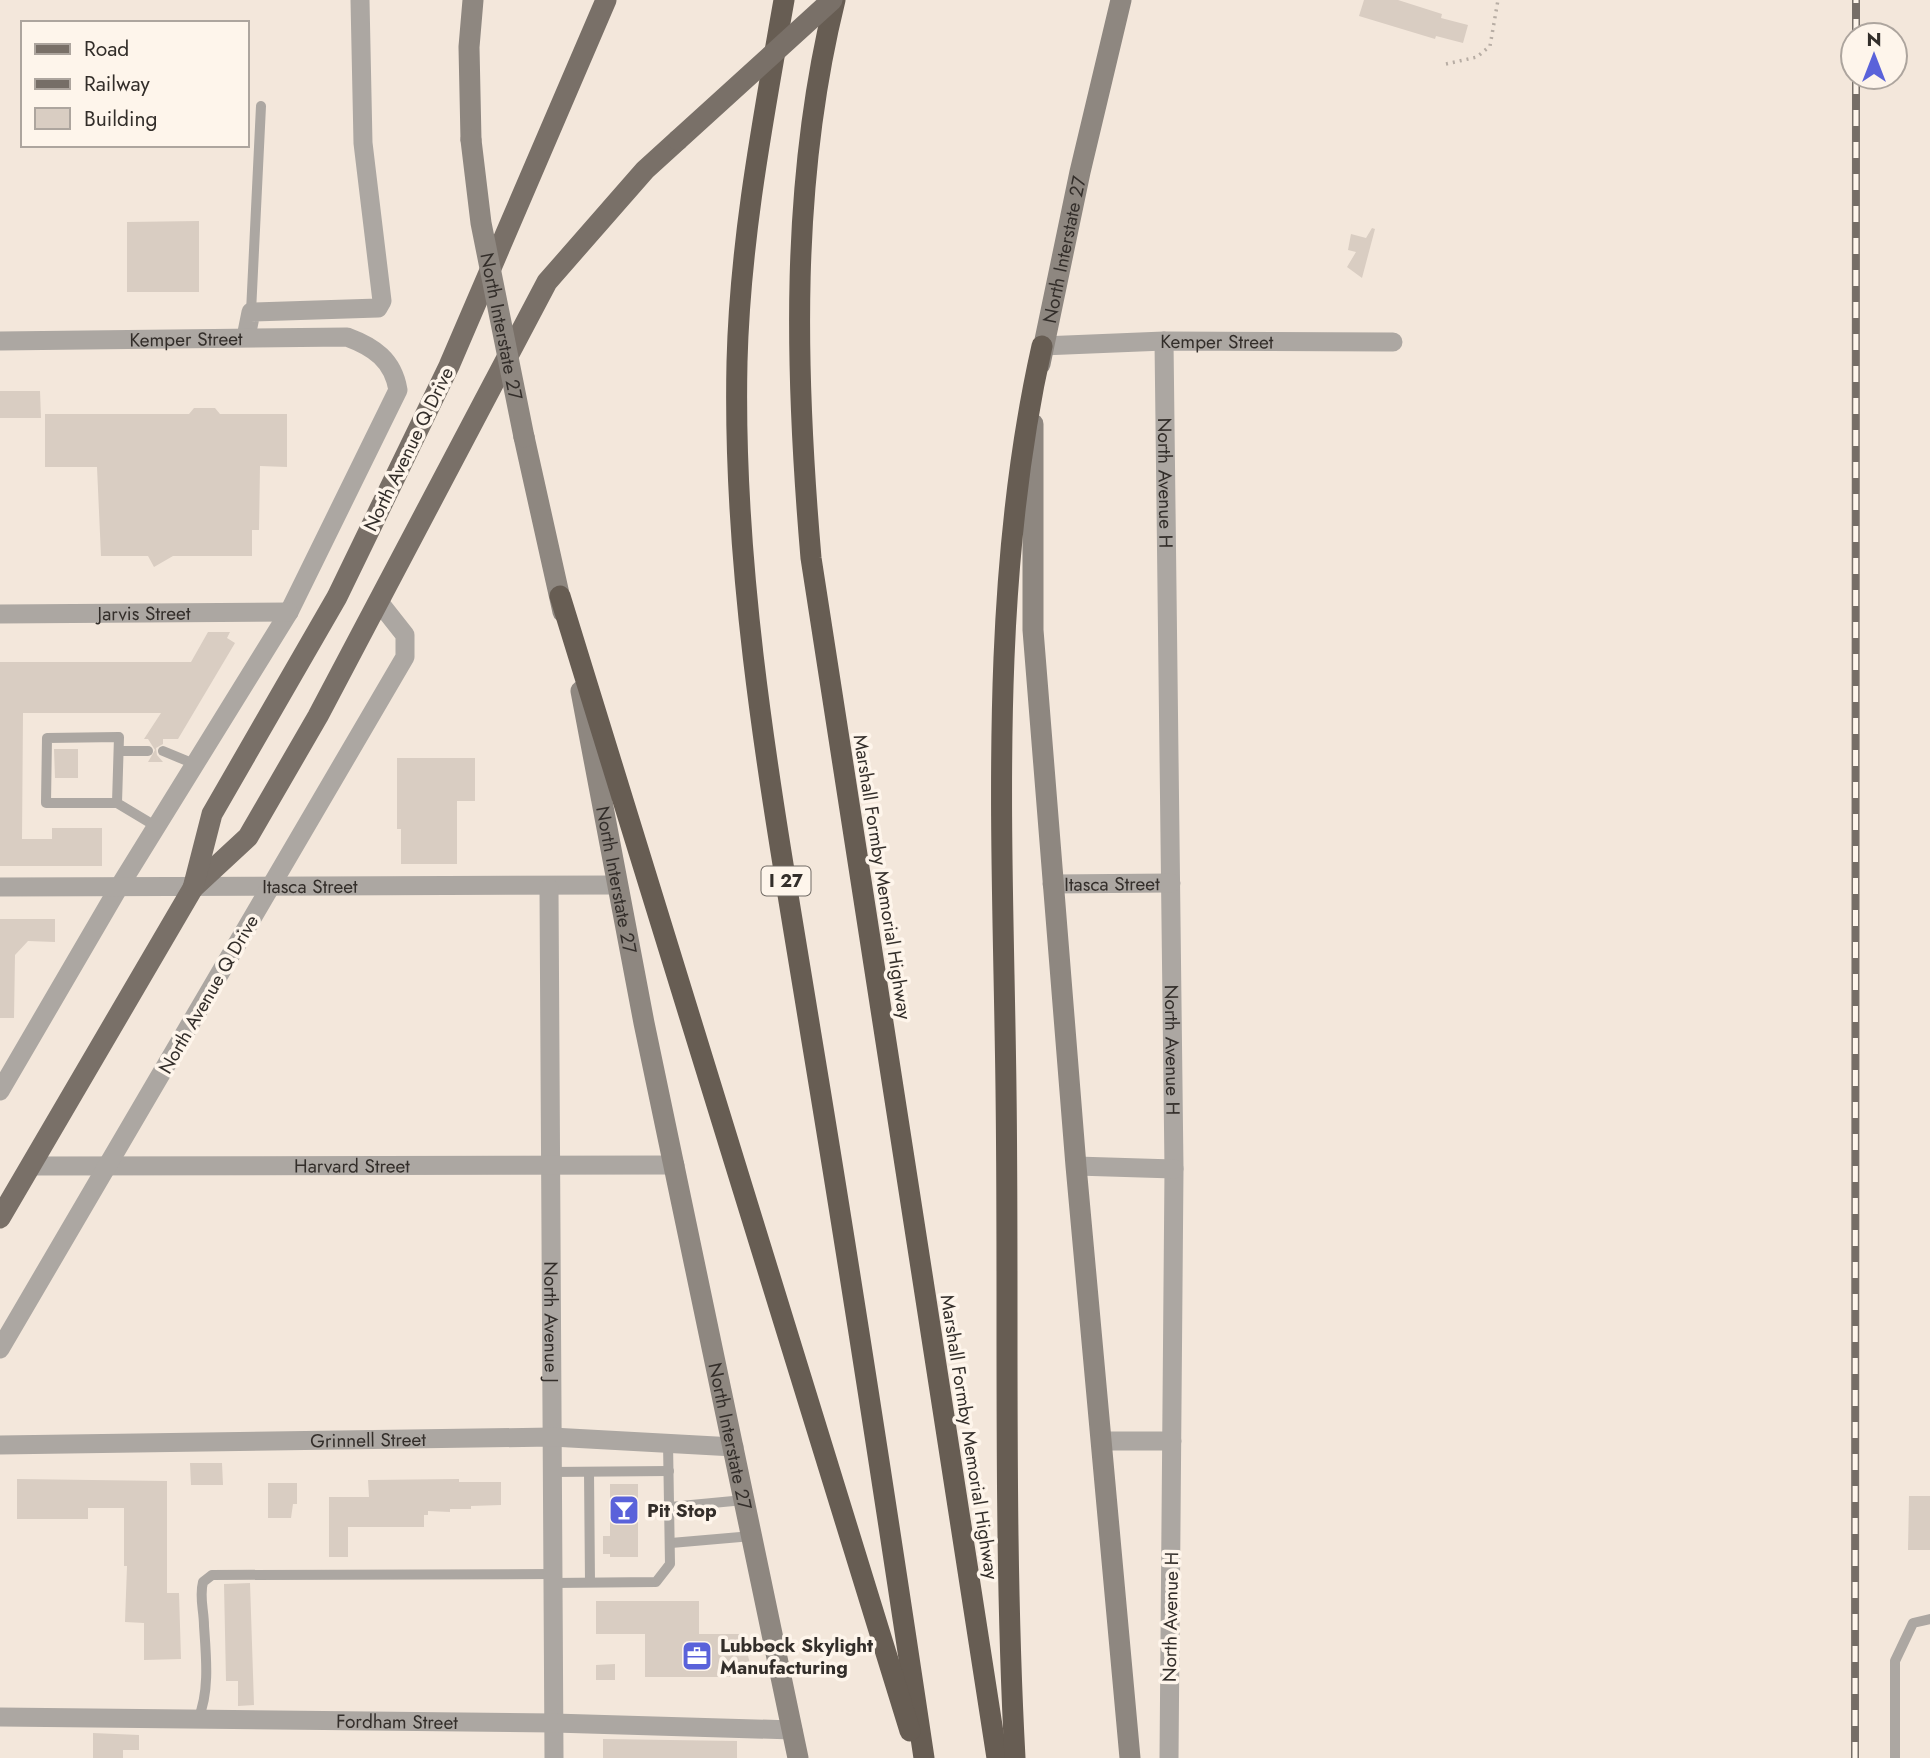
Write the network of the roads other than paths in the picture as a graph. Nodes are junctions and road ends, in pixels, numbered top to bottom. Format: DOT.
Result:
graph roads {
  1 [pos="360,0"];
  2 [pos="472,0"];
  3 [pos="606,0"];
  4 [pos="784,0"];
  5 [pos="834,0"];
  6 [pos="1121,0"];
  7 [pos="261,106"];
  8 [pos="251,312"];
  9 [pos="246,337"];
  10 [pos="0,341"];
  11 [pos="1164,341"];
  12 [pos="1393,342"];
  13 [pos="370,345"];
  14 [pos="1042,346"];
  15 [pos="560,596"];
  16 [pos="379,603"];
  17 [pos="289,612"];
  18 [pos="0,614"];
  19 [pos="118,751"];
  20 [pos="148,751"];
  21 [pos="163,751"];
  22 [pos="197,765"];
  23 [pos="117,803"];
  24 [pos="157,827"];
  25 [pos="1171,883"];
  26 [pos="1052,884"];
  27 [pos="618,885"];
  28 [pos="0,887"];
  29 [pos="119,887"];
  30 [pos="193,888"];
  31 [pos="268,888"];
  32 [pos="549,888"];
  33 [pos="0,1091"];
  34 [pos="109,1165"];
  35 [pos="549,1165"];
  36 [pos="675,1165"];
  37 [pos="30,1166"];
  38 [pos="1076,1166"];
  39 [pos="1174,1169"];
  40 [pos="0,1218"];
  41 [pos="0,1349"];
  42 [pos="552,1437"];
  43 [pos="1103,1441"];
  44 [pos="1172,1441"];
  45 [pos="668,1443"];
  46 [pos="0,1445"];
  47 [pos="734,1447"];
  48 [pos="669,1471"];
  49 [pos="552,1472"];
  50 [pos="589,1472"];
  51 [pos="745,1500"];
  52 [pos="670,1507"];
  53 [pos="753,1536"];
  54 [pos="671,1543"];
  55 [pos="553,1578"];
  56 [pos="590,1583"];
  57 [pos="1930,1619"];
  58 [pos="0,1717"];
  59 [pos="198,1719"];
  60 [pos="554,1723"];
  61 [pos="793,1730"];
  62 [pos="554,1758"];
  63 [pos="799,1758"];
  64 [pos="919,1758"];
  65 [pos="925,1758"];
  66 [pos="998,1758"];
  67 [pos="1016,1758"];
  68 [pos="1130,1758"];
  69 [pos="1169,1758"];
  70 [pos="1895,1758"];
  1 -- 8 [label="street"];
  2 -- 15 [label="main road, North Interstate 27, bridge"];
  3 -- 30 [label="main road, North Avenue Q Drive"];
  4 -- 65 [label="highway, I 27"];
  5 -- 16 [label="main road, North Avenue Q Drive, bridge"];
  5 -- 66 [label="highway, Marshall Formby Memorial Highway"];
  6 -- 14 [label="main road, North Interstate 27"];
  7 -- 8 [label="lane"];
  8 -- 9 [label="street"];
  9 -- 10 [label="street, Kemper Street"];
  9 -- 13 [label="street, Kemper Street"];
  11 -- 12 [label="street, Kemper Street"];
  11 -- 14 [label="street, Kemper Street"];
  11 -- 25 [label="street, North Avenue H"];
  13 -- 17 [label="street, North Avenue Q Drive"];
  14 -- 26 [label="main road, North Interstate 27"];
  14 -- 67 [label="highway"];
  15 -- 27 [label="main road, North Interstate 27"];
  15 -- 64 [label="highway"];
  16 -- 30 [label="main road, North Avenue Q Drive"];
  16 -- 31 [label="street, North Avenue Q Drive"];
  17 -- 18 [label="street, Jarvis Street"];
  17 -- 22 [label="street, North Avenue Q Drive"];
  19 -- 20 [label="lane"];
  19 -- 23 [label="lane"];
  19 -- 23 [label="lane"];
  21 -- 22 [label="lane"];
  22 -- 24 [label="street, North Avenue Q Drive"];
  23 -- 24 [label="lane"];
  24 -- 29 [label="street, North Avenue Q Drive"];
  25 -- 26 [label="street, Itasca Street"];
  25 -- 39 [label="street, North Avenue H"];
  26 -- 38 [label="main road, North Interstate 27"];
  27 -- 32 [label="street, Itasca Street"];
  27 -- 36 [label="main road, North Interstate 27"];
  28 -- 29 [label="street, Itasca Street"];
  29 -- 30 [label="street, Itasca Street"];
  29 -- 33 [label="street, North Avenue Q Drive"];
  30 -- 31 [label="street, Itasca Street"];
  30 -- 37 [label="main road, North Avenue Q Drive"];
  31 -- 32 [label="street, Itasca Street"];
  31 -- 34 [label="street, North Avenue Q Drive"];
  32 -- 35 [label="street, North Avenue J"];
  34 -- 35 [label="street, Harvard Street"];
  34 -- 37 [label="street, Harvard Street"];
  34 -- 41 [label="street, North Avenue Q Drive"];
  35 -- 36 [label="street, Harvard Street"];
  35 -- 42 [label="street, North Avenue J"];
  36 -- 47 [label="main road, North Interstate 27"];
  37 -- 40 [label="main road, North Avenue Q Drive"];
  38 -- 39 [label="street"];
  38 -- 43 [label="main road, North Interstate 27"];
  39 -- 44 [label="street, North Avenue H"];
  42 -- 45 [label="street, Grinnell Street"];
  42 -- 46 [label="street, Grinnell Street"];
  42 -- 49 [label="street, North Avenue J"];
  43 -- 44 [label="street"];
  43 -- 68 [label="main road, North Interstate 27"];
  44 -- 69 [label="street, North Avenue H"];
  45 -- 47 [label="street, Grinnell Street"];
  45 -- 48 [label="lane"];
  47 -- 51 [label="main road, North Interstate 27"];
  48 -- 50 [label="lane"];
  48 -- 52 [label="lane"];
  49 -- 50 [label="lane"];
  49 -- 55 [label="street, North Avenue J"];
  50 -- 56 [label="lane"];
  51 -- 52 [label="lane"];
  51 -- 53 [label="main road, North Interstate 27"];
  52 -- 54 [label="lane"];
  53 -- 54 [label="lane"];
  53 -- 61 [label="main road, North Interstate 27"];
  54 -- 56 [label="lane"];
  55 -- 56 [label="lane"];
  55 -- 59 [label="lane"];
  55 -- 60 [label="street, North Avenue J"];
  57 -- 70 [label="lane"];
  58 -- 59 [label="street, Fordham Street"];
  59 -- 60 [label="street, Fordham Street"];
  60 -- 61 [label="street, Fordham Street"];
  60 -- 62 [label="street, North Avenue J"];
  61 -- 63 [label="main road, North Interstate 27"];
}
